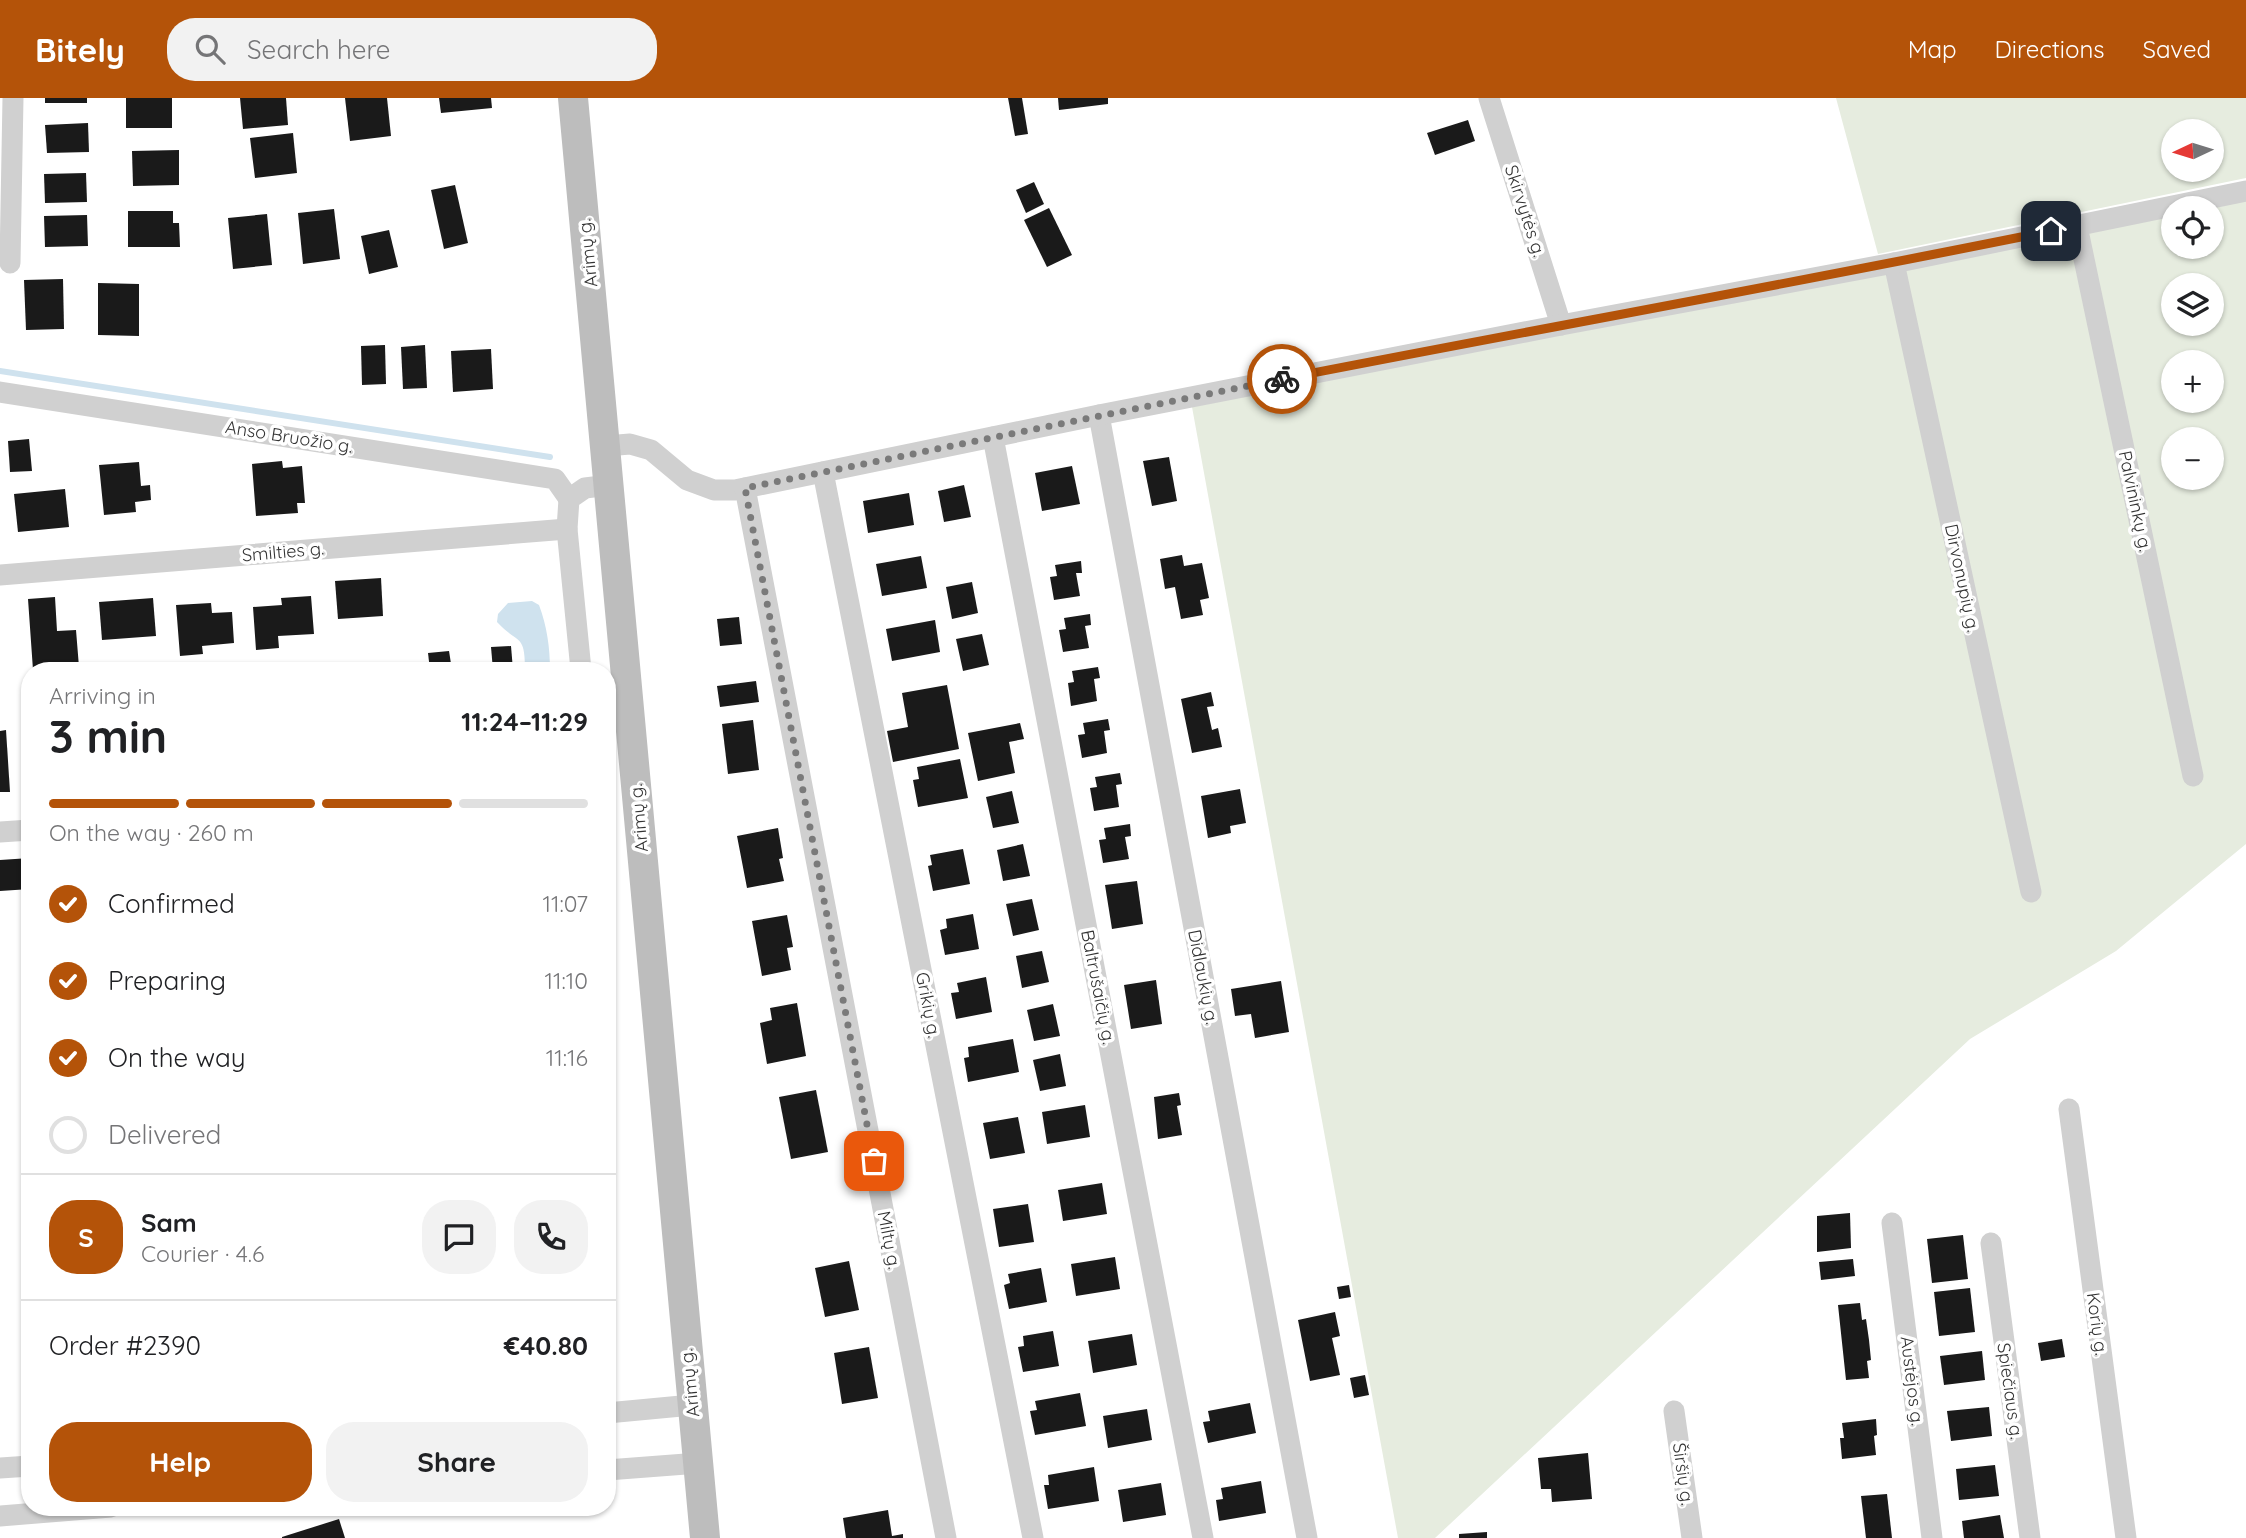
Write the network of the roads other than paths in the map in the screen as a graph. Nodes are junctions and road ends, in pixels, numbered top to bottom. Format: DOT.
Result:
graph roads {
  1 [pos="13,98"];
  2 [pos="573,98"];
  3 [pos="1489,98"];
  4 [pos="2246,191"];
  5 [pos="2077,226"];
  6 [pos="9,263"];
  7 [pos="1894,263"];
  8 [pos="1561,325"];
  9 [pos="0,392"];
  10 [pos="1099,415"];
  11 [pos="993,437"];
  12 [pos="606,446"];
  13 [pos="823,472"];
  14 [pos="610,485"];
  15 [pos="745,488"];
  16 [pos="569,499"];
  17 [pos="567,529"];
  18 [pos="0,575"];
  19 [pos="580,662"];
  20 [pos="2193,776"];
  21 [pos="21,831"];
  22 [pos="0,832"];
  23 [pos="2031,892"];
  24 [pos="2069,1109"];
  25 [pos="1892,1223"];
  26 [pos="1991,1243"];
  27 [pos="692,1405"];
  28 [pos="1674,1411"];
  29 [pos="616,1412"];
  30 [pos="699,1463"];
  31 [pos="21,1466"];
  32 [pos="0,1468"];
  33 [pos="616,1468"];
  34 [pos="21,1514"];
  35 [pos="0,1516"];
  36 [pos="705,1538"];
  37 [pos="946,1538"];
  38 [pos="1033,1538"];
  39 [pos="1203,1538"];
  40 [pos="1307,1538"];
  41 [pos="1692,1538"];
  42 [pos="1933,1538"];
  43 [pos="2030,1538"];
  44 [pos="2126,1538"];
  1 -- 6 [label="street"];
  2 -- 12 [label="main road, Arimų g."];
  3 -- 8 [label="street, Skirvytės g."];
  4 -- 5 [label="street"];
  5 -- 7 [label="street"];
  5 -- 20 [label="street, Palvininkų g."];
  7 -- 8 [label="street"];
  7 -- 23 [label="street, Dirvonupių g."];
  8 -- 10 [label="street"];
  9 -- 16 [label="street, Anso Bruožio g."];
  10 -- 11 [label="street"];
  10 -- 40 [label="street, Didlaukių g."];
  11 -- 13 [label="street"];
  11 -- 39 [label="street, Baltrušaičių g."];
  12 -- 14 [label="main road, Arimų g."];
  12 -- 15 [label="street"];
  13 -- 15 [label="street"];
  13 -- 38 [label="street, Grikių g."];
  14 -- 16 [label="street"];
  14 -- 27 [label="main road, Arimų g."];
  15 -- 37 [label="street, Miltų g."];
  16 -- 17 [label="street"];
  17 -- 18 [label="street, Smilties g."];
  17 -- 19 [label="street"];
  21 -- 22 [label="street"];
  24 -- 44 [label="street, Korių g."];
  25 -- 42 [label="street, Austėjos g."];
  26 -- 43 [label="street, Spiečiaus g."];
  27 -- 29 [label="street"];
  27 -- 30 [label="main road, Arimų g."];
  28 -- 41 [label="street, Širšių g."];
  30 -- 33 [label="street"];
  30 -- 36 [label="main road, Arimų g."];
  31 -- 32 [label="street"];
  34 -- 35 [label="street"];
}
